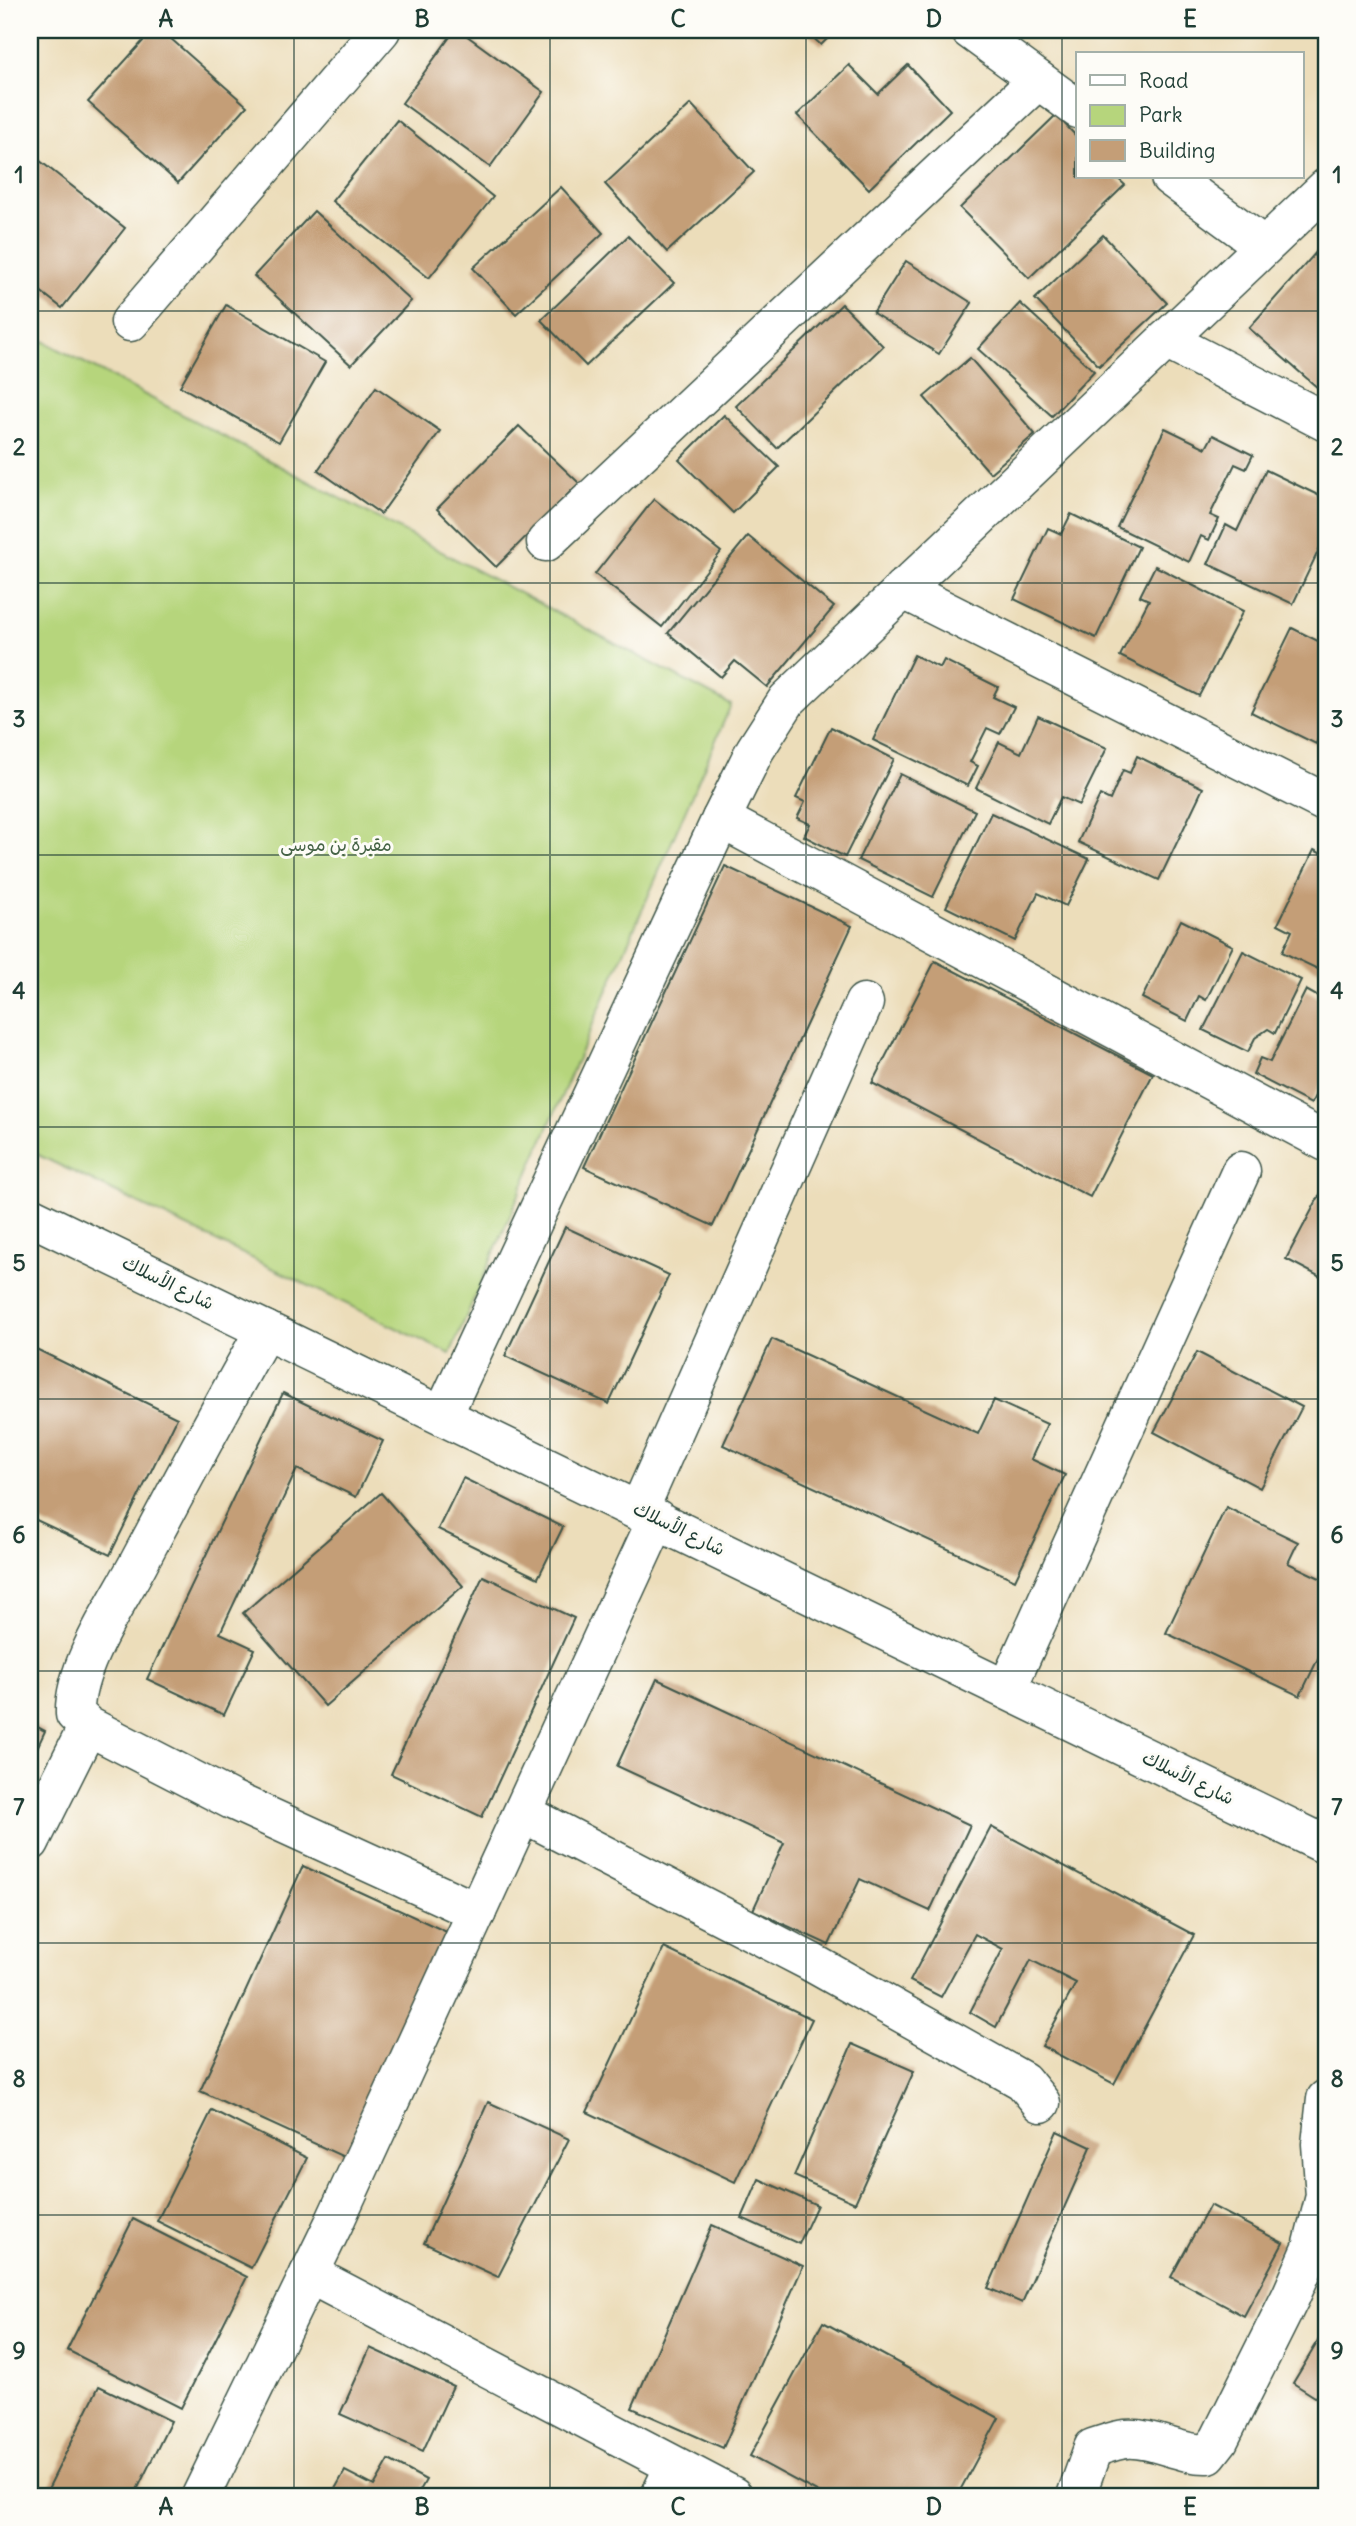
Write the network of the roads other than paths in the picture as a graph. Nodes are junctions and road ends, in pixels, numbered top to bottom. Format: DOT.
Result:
graph roads {
  1 [pos="381,30"];
  2 [pos="970,30"];
  3 [pos="1038,80"];
  4 [pos="1076,108"];
  5 [pos="1171,178"];
  6 [pos="1326,188"];
  7 [pos="1265,246"];
  8 [pos="130,322"];
  9 [pos="1166,340"];
  10 [pos="1326,422"];
  11 [pos="546,542"];
  12 [pos="902,589"];
  13 [pos="1326,803"];
  14 [pos="721,819"];
  15 [pos="864,1003"];
  16 [pos="1326,1142"];
  17 [pos="1241,1171"];
  18 [pos="30,1216"];
  19 [pos="265,1330"];
  20 [pos="443,1415"];
  21 [pos="648,1514"];
  22 [pos="1007,1689"];
  23 [pos="88,1726"];
  24 [pos="523,1813"];
  25 [pos="30,1842"];
  26 [pos="1326,1845"];
  27 [pos="477,1912"];
  28 [pos="1326,2099"];
  29 [pos="1041,2103"];
  30 [pos="309,2274"];
  31 [pos="667,2482"];
  32 [pos="201,2496"];
  33 [pos="733,2496"];
  34 [pos="1076,2496"];
  1 -- 8 [label="street"];
  2 -- 3 [label="street"];
  3 -- 4 [label="street"];
  3 -- 11 [label="street"];
  5 -- 7 [label="street"];
  6 -- 7 [label="street"];
  7 -- 9 [label="street"];
  9 -- 10 [label="street"];
  9 -- 12 [label="street"];
  12 -- 13 [label="street"];
  12 -- 14 [label="street"];
  14 -- 16 [label="street"];
  14 -- 20 [label="street"];
  15 -- 21 [label="street"];
  17 -- 22 [label="street"];
  18 -- 19 [label="street, شارع الأسلاك"];
  19 -- 20 [label="street, شارع الأسلاك"];
  19 -- 23 [label="street"];
  20 -- 21 [label="street, شارع الأسلاك"];
  21 -- 22 [label="street, شارع الأسلاك"];
  21 -- 24 [label="street"];
  22 -- 26 [label="street, شارع الأسلاك"];
  23 -- 25 [label="street"];
  23 -- 27 [label="street"];
  24 -- 27 [label="street"];
  24 -- 29 [label="street"];
  27 -- 30 [label="street"];
  28 -- 34 [label="street"];
  30 -- 31 [label="street"];
  30 -- 32 [label="street"];
  31 -- 33 [label="street"];
}
